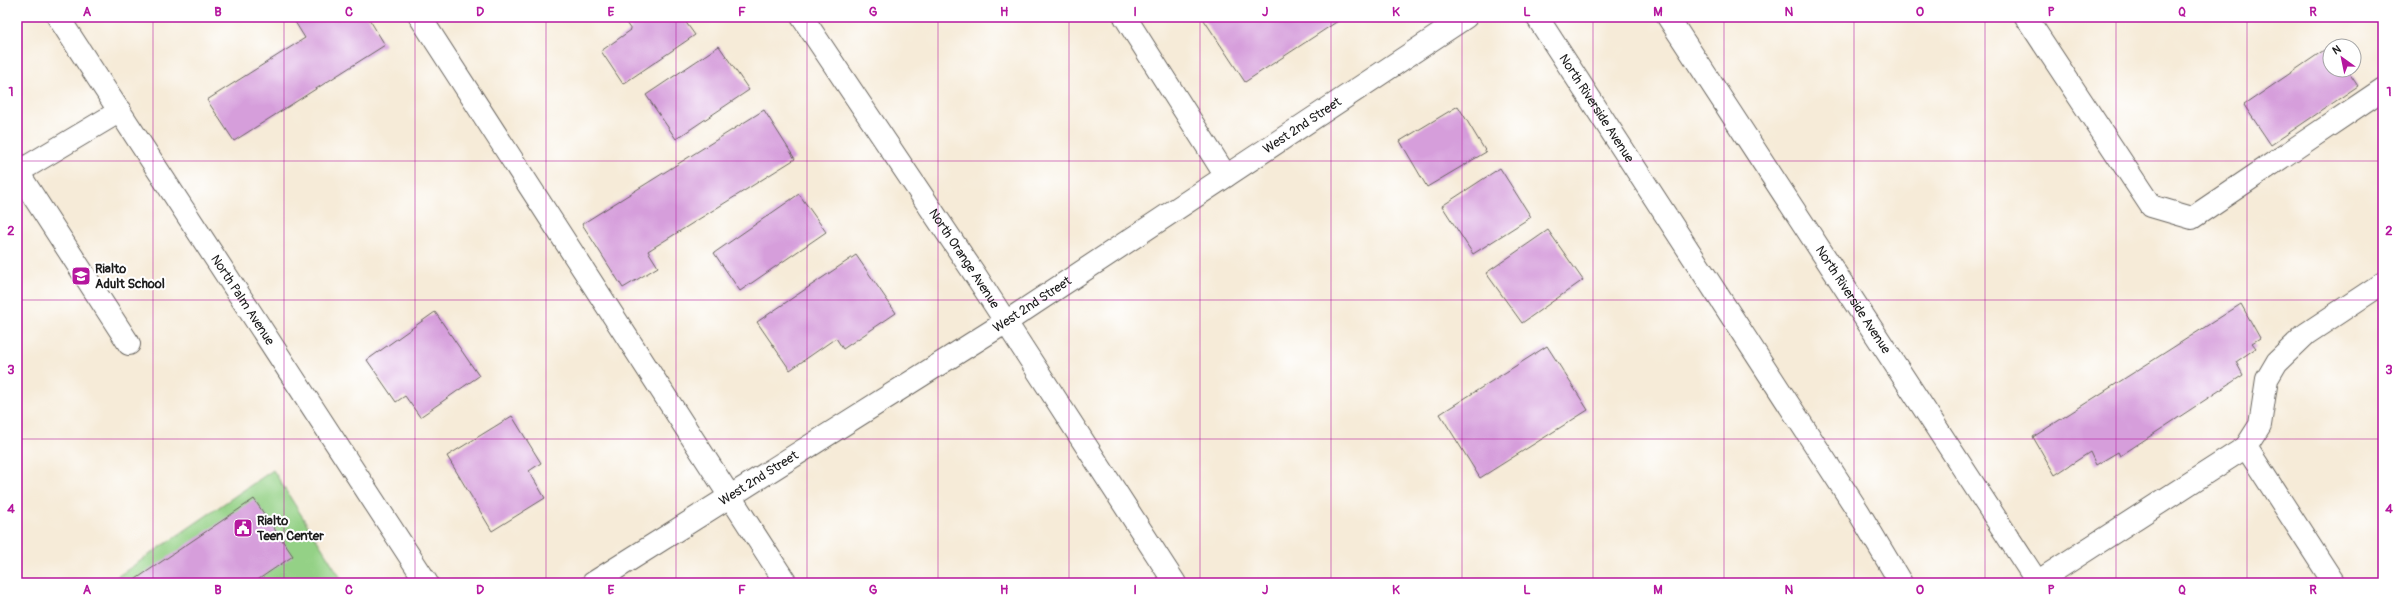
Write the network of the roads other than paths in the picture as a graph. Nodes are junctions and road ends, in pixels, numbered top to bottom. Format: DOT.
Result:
graph roads {
  1 [pos="58,17"];
  2 [pos="420,17"];
  3 [pos="802,17"];
  4 [pos="1125,17"];
  5 [pos="1466,17"];
  6 [pos="1537,17"];
  7 [pos="1668,17"];
  8 [pos="2026,17"];
  9 [pos="2383,89"];
  10 [pos="120,111"];
  11 [pos="17,172"];
  12 [pos="1226,176"];
  13 [pos="2383,283"];
  14 [pos="1006,322"];
  15 [pos="129,344"];
  16 [pos="2246,446"];
  17 [pos="730,496"];
  18 [pos="2037,582"];
  19 [pos="427,583"];
  20 [pos="593,583"];
  21 [pos="786,583"];
  22 [pos="1175,583"];
  23 [pos="1901,583"];
  24 [pos="2334,583"];
  1 -- 10 [label="street, North Palm Avenue"];
  2 -- 17 [label="street"];
  3 -- 14 [label="street, North Orange Avenue"];
  4 -- 12 [label="street"];
  5 -- 12 [label="street, West 2nd Street"];
  6 -- 23 [label="street, North Riverside Avenue"];
  7 -- 18 [label="street, North Riverside Avenue"];
  8 -- 9 [label="street"];
  10 -- 11 [label="street"];
  10 -- 19 [label="street, North Palm Avenue"];
  11 -- 15 [label="street"];
  12 -- 14 [label="street, West 2nd Street"];
  13 -- 16 [label="street"];
  14 -- 17 [label="street, West 2nd Street"];
  14 -- 22 [label="street, North Orange Avenue"];
  16 -- 18 [label="street"];
  16 -- 24 [label="street"];
  17 -- 20 [label="street, West 2nd Street"];
  17 -- 21 [label="street"];
}
